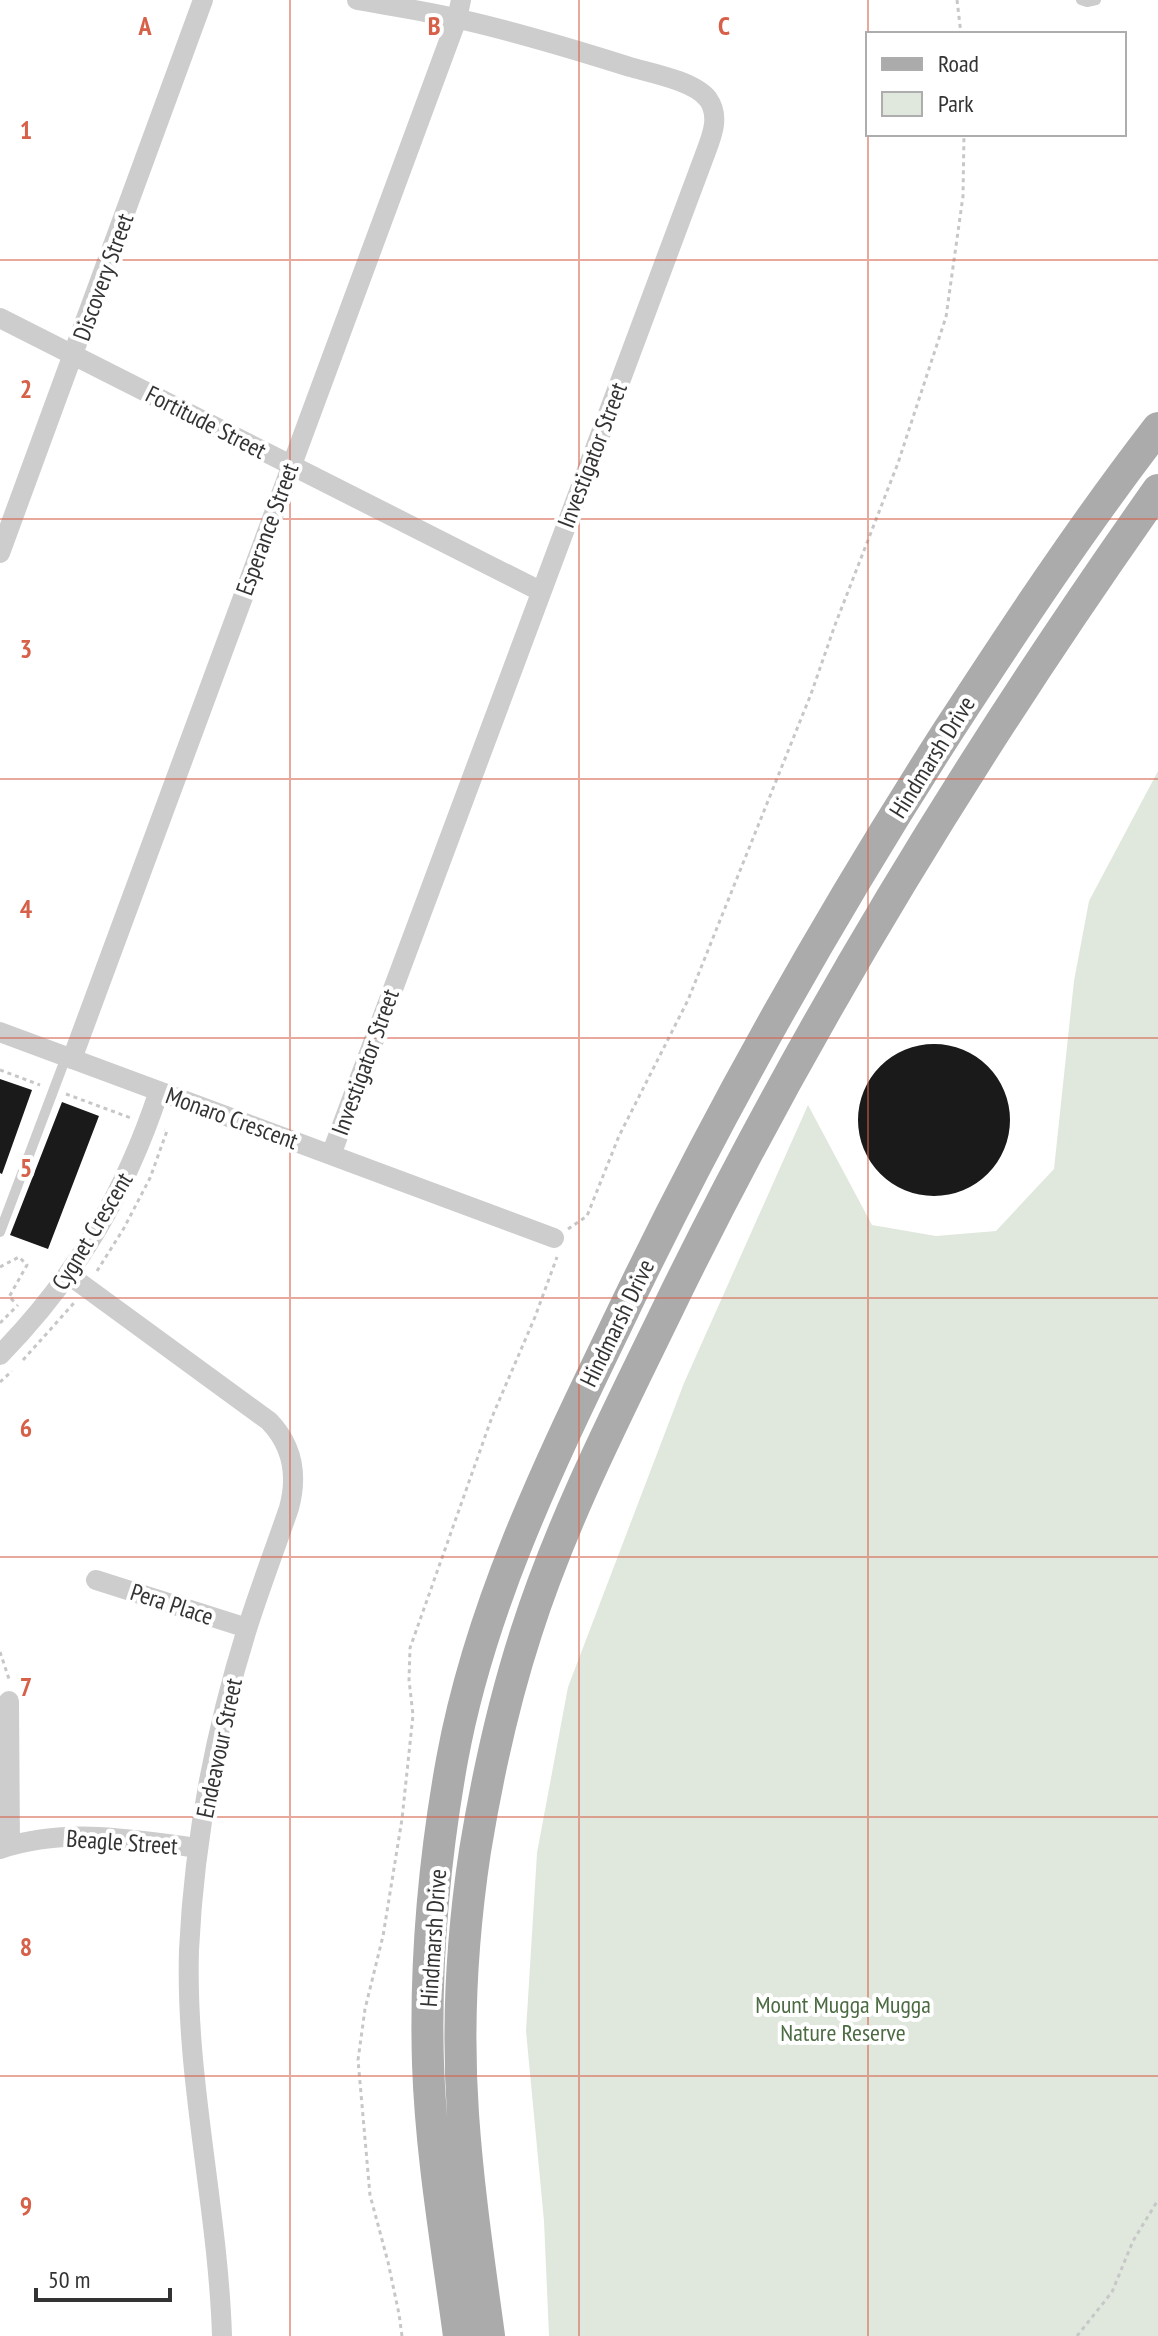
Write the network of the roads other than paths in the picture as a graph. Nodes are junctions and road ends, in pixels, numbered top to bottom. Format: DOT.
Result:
graph roads {
  1 [pos="203,0"];
  2 [pos="357,0"];
  3 [pos="1081,0"];
  4 [pos="1096,0"];
  5 [pos="459,9"];
  6 [pos="0,318"];
  7 [pos="74,355"];
  8 [pos="1158,428"];
  9 [pos="291,465"];
  10 [pos="1158,490"];
  11 [pos="0,553"];
  12 [pos="540,591"];
  13 [pos="0,1032"];
  14 [pos="69,1058"];
  15 [pos="159,1091"];
  16 [pos="331,1155"];
  17 [pos="0,1232"];
  18 [pos="554,1238"];
  19 [pos="69,1275"];
  20 [pos="0,1355"];
  21 [pos="96,1580"];
  22 [pos="247,1628"];
  23 [pos="9,1701"];
  24 [pos="5,1847"];
  25 [pos="198,1848"];
  26 [pos="222,2336"];
  27 [pos="459,2336"];
  28 [pos="489,2336"];
  1 -- 7 [label="street, Discovery Street"];
  2 -- 5 [label="street, Investigator Street"];
  3 -- 4 [label="lane"];
  5 -- 9 [label="street, Esperance Street"];
  5 -- 12 [label="street, Investigator Street"];
  6 -- 7 [label="street, Fortitude Street"];
  7 -- 9 [label="street, Fortitude Street"];
  7 -- 11 [label="street, Discovery Street"];
  8 -- 27 [label="main road, Hindmarsh Drive"];
  9 -- 12 [label="street, Fortitude Street"];
  9 -- 14 [label="street, Esperance Street"];
  10 -- 28 [label="main road, Hindmarsh Drive"];
  12 -- 16 [label="street, Investigator Street"];
  13 -- 14 [label="street, Monaro Crescent"];
  14 -- 15 [label="street, Monaro Crescent"];
  14 -- 17 [label="lane"];
  15 -- 16 [label="street, Monaro Crescent"];
  15 -- 19 [label="street, Cygnet Crescent"];
  16 -- 18 [label="street, Monaro Crescent"];
  19 -- 20 [label="street, Cygnet Crescent"];
  19 -- 22 [label="street, Endeavour Street"];
  21 -- 22 [label="street, Pera Place"];
  22 -- 25 [label="street, Endeavour Street"];
  23 -- 24 [label="street"];
  24 -- 25 [label="street, Beagle Street"];
  25 -- 26 [label="street, Endeavour Street"];
}
